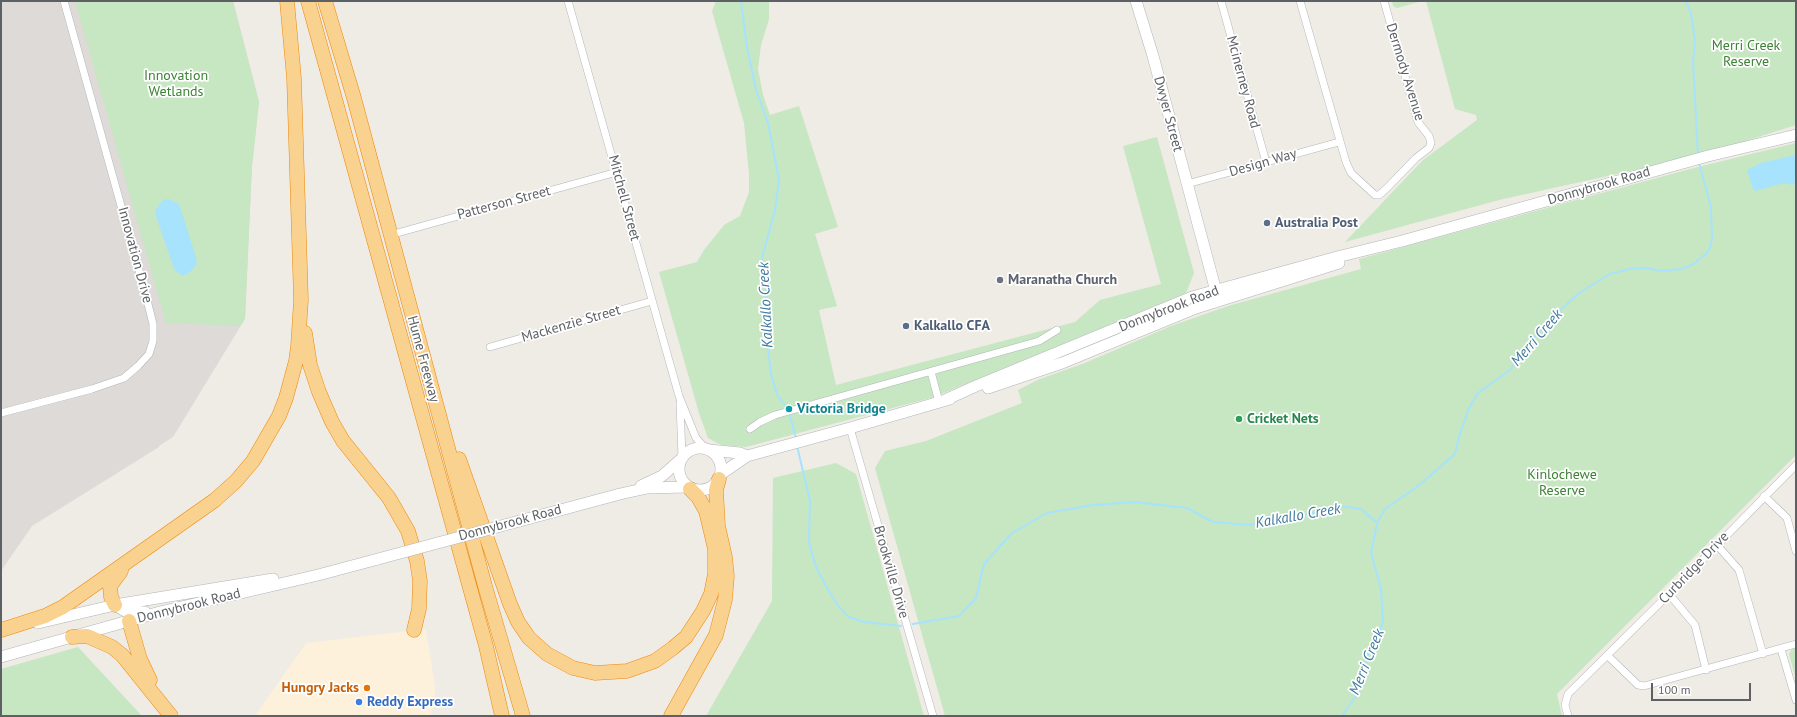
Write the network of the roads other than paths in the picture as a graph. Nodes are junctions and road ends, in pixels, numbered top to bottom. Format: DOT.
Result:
graph roads {
  1 [pos="64,1"];
  2 [pos="287,1"];
  3 [pos="308,1"];
  4 [pos="325,1"];
  5 [pos="568,1"];
  6 [pos="1136,1"];
  7 [pos="1221,1"];
  8 [pos="1300,1"];
  9 [pos="1384,1"];
  10 [pos="1793,135"];
  11 [pos="1339,142"];
  12 [pos="1266,162"];
  13 [pos="617,172"];
  14 [pos="1187,184"];
  15 [pos="390,234"];
  16 [pos="1212,295"];
  17 [pos="301,300"];
  18 [pos="652,301"];
  19 [pos="1057,330"];
  20 [pos="490,347"];
  21 [pos="426,372"];
  22 [pos="931,372"];
  23 [pos="679,396"];
  24 [pos="942,401"];
  25 [pos="1,413"];
  26 [pos="850,428"];
  27 [pos="750,429"];
  28 [pos="708,449"];
  29 [pos="747,456"];
  30 [pos="681,459"];
  31 [pos="1796,465"];
  32 [pos="720,477"];
  33 [pos="688,488"];
  34 [pos="620,494"];
  35 [pos="1764,496"];
  36 [pos="168,533"];
  37 [pos="1717,545"];
  38 [pos="1796,551"];
  39 [pos="378,559"];
  40 [pos="1669,594"];
  41 [pos="124,613"];
  42 [pos="414,630"];
  43 [pos="1,631"];
  44 [pos="72,636"];
  45 [pos="1796,644"];
  46 [pos="1781,649"];
  47 [pos="1763,654"];
  48 [pos="1608,656"];
  49 [pos="1,657"];
  50 [pos="1706,670"];
  51 [pos="1796,700"];
  52 [pos="169,713"];
  53 [pos="502,716"];
  54 [pos="523,716"];
  55 [pos="671,716"];
  56 [pos="933,716"];
  57 [pos="1568,716"];
  1 -- 25 [label="street, Innovation Drive"];
  2 -- 17 [label="highway"];
  3 -- 53 [label="highway, Hume Freeway"];
  4 -- 15 [label="highway, Hume Freeway"];
  5 -- 13 [label="street, Mitchell Street"];
  6 -- 14 [label="main road, Dwyer Street"];
  7 -- 12 [label="street, Mcinerney Road"];
  8 -- 11 [label="street"];
  9 -- 11 [label="street, Dermody Avenue"];
  10 -- 16 [label="main road, Donnybrook Road"];
  11 -- 12 [label="street, Design Way"];
  12 -- 14 [label="street, Design Way"];
  13 -- 15 [label="street, Patterson Street"];
  13 -- 18 [label="street, Mitchell Street"];
  14 -- 16 [label="main road, Dwyer Street"];
  15 -- 21 [label="highway, Hume Freeway"];
  16 -- 24 [label="main road, Donnybrook Road"];
  17 -- 36 [label="highway"];
  17 -- 42 [label="highway"];
  18 -- 20 [label="street, Mackenzie Street"];
  18 -- 23 [label="street, Mitchell Street"];
  19 -- 22 [label="street"];
  21 -- 33 [label="highway"];
  21 -- 54 [label="highway, Hume Freeway"];
  22 -- 24 [label="street"];
  22 -- 27 [label="street"];
  23 -- 28 [label="street, Mitchell Street"];
  23 -- 30 [label="street, Mitchell Street"];
  24 -- 26 [label="main road, Donnybrook Road"];
  26 -- 29 [label="main road, Donnybrook Road"];
  26 -- 56 [label="street, Brookville Drive"];
  28 -- 29 [label="main road, Donnybrook Road"];
  28 -- 30 [label="main road"];
  28 -- 32 [label="main road"];
  29 -- 32 [label="main road, Donnybrook Road"];
  30 -- 33 [label="main road"];
  30 -- 34 [label="main road, Donnybrook Road"];
  31 -- 35 [label="street, Curbridge Drive"];
  32 -- 33 [label="main road"];
  32 -- 55 [label="highway"];
  33 -- 34 [label="main road, Donnybrook Road"];
  34 -- 39 [label="main road, Donnybrook Road, bridge"];
  35 -- 37 [label="street, Curbridge Drive"];
  35 -- 38 [label="street"];
  36 -- 41 [label="highway"];
  36 -- 43 [label="highway"];
  37 -- 40 [label="street, Curbridge Drive"];
  37 -- 47 [label="street"];
  39 -- 41 [label="main road, Donnybrook Road"];
  39 -- 41 [label="main road, Donnybrook Road"];
  40 -- 48 [label="street, Curbridge Drive"];
  40 -- 50 [label="street"];
  41 -- 43 [label="main road, Donnybrook Road"];
  41 -- 44 [label="main road, Donnybrook Road"];
  41 -- 52 [label="highway"];
  44 -- 49 [label="main road, Donnybrook Road"];
  44 -- 52 [label="highway"];
  45 -- 46 [label="street"];
  46 -- 47 [label="street"];
  46 -- 51 [label="street"];
  47 -- 50 [label="street"];
  48 -- 50 [label="street"];
  48 -- 57 [label="street, Curbridge Drive"];
}
